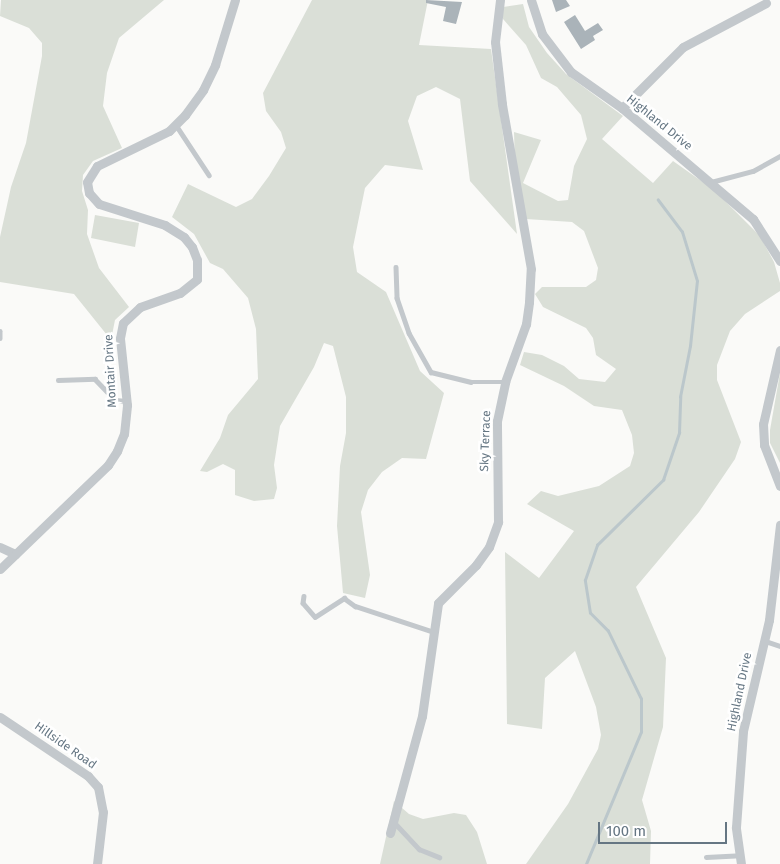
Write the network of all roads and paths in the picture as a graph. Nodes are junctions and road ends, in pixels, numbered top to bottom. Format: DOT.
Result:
graph roads {
  1 [pos="235,0"];
  2 [pos="500,0"];
  3 [pos="531,0"];
  4 [pos="766,3"];
  5 [pos="622,108"];
  6 [pos="176,125"];
  7 [pos="780,156"];
  8 [pos="209,175"];
  9 [pos="711,182"];
  10 [pos="778,252"];
  11 [pos="780,261"];
  12 [pos="396,267"];
  13 [pos="0,331"];
  14 [pos="0,338"];
  15 [pos="780,350"];
  16 [pos="58,380"];
  17 [pos="505,382"];
  18 [pos="127,401"];
  19 [pos="780,486"];
  20 [pos="780,525"];
  21 [pos="0,547"];
  22 [pos="15,554"];
  23 [pos="0,569"];
  24 [pos="304,596"];
  25 [pos="431,631"];
  26 [pos="765,640"];
  27 [pos="780,646"];
  28 [pos="0,717"];
  29 [pos="394,820"];
  30 [pos="390,833"];
  31 [pos="439,857"];
  32 [pos="706,857"];
  33 [pos="740,860"];
  34 [pos="98,864"];
  1 -- 6 [label="street, Montair Drive"];
  2 -- 17 [label="street, Sky Terrace"];
  3 -- 5 [label="street, Highland Drive"];
  4 -- 5 [label="street"];
  5 -- 9 [label="street, Highland Drive"];
  6 -- 8 [label="lane"];
  6 -- 18 [label="street, Montair Drive"];
  7 -- 9 [label="lane"];
  9 -- 10 [label="street, Highland Drive"];
  10 -- 11 [label="street, Highland Drive"];
  12 -- 17 [label="lane"];
  13 -- 14 [label="lane"];
  15 -- 19 [label="street"];
  16 -- 18 [label="lane"];
  17 -- 25 [label="street, Sky Terrace"];
  18 -- 22 [label="street, Montair Drive"];
  20 -- 26 [label="street, Highland Drive"];
  21 -- 22 [label="street"];
  22 -- 23 [label="street, Montair Drive"];
  24 -- 25 [label="lane"];
  25 -- 29 [label="street, Sky Terrace"];
  26 -- 27 [label="lane"];
  26 -- 33 [label="street, Highland Drive"];
  28 -- 34 [label="street, Hillside Road"];
  29 -- 30 [label="street, Sky Terrace"];
  29 -- 31 [label="lane"];
  32 -- 33 [label="lane"];
}
